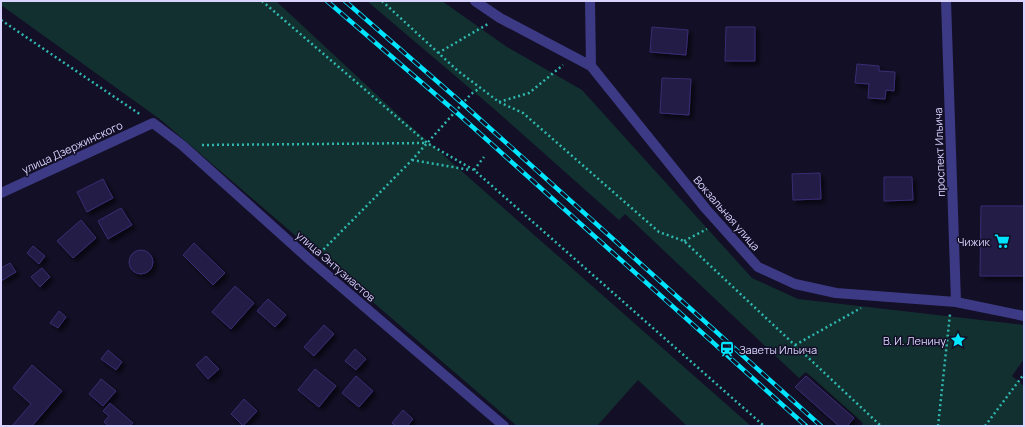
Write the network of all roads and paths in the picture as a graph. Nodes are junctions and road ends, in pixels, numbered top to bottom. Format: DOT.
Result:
graph roads {
  1 [pos="262,1"];
  2 [pos="382,1"];
  3 [pos="475,1"];
  4 [pos="590,1"];
  5 [pos="946,1"];
  6 [pos="500,18"];
  7 [pos="1,20"];
  8 [pos="438,53"];
  9 [pos="573,56"];
  10 [pos="591,66"];
  11 [pos="480,88"];
  12 [pos="499,102"];
  13 [pos="153,123"];
  14 [pos="427,143"];
  15 [pos="182,145"];
  16 [pos="484,157"];
  17 [pos="412,160"];
  18 [pos="474,170"];
  19 [pos="1,193"];
  20 [pos="719,224"];
  21 [pos="684,241"];
  22 [pos="311,262"];
  23 [pos="880,297"];
  24 [pos="953,302"];
  25 [pos="1024,316"];
  26 [pos="795,345"];
  27 [pos="1024,374"];
  28 [pos="504,426"];
  29 [pos="764,426"];
  30 [pos="881,426"];
  31 [pos="938,426"];
  32 [pos="985,426"];
  1 -- 14 [label="path"];
  2 -- 8 [label="path"];
  3 -- 6 [label="street, Вокзальная улица"];
  4 -- 10 [label="street"];
  5 -- 24 [label="street, проспект Ильича"];
  6 -- 8 [label="path"];
  6 -- 9 [label="street, Вокзальная улица"];
  7 -- 13 [label="path"];
  8 -- 11 [label="path"];
  9 -- 10 [label="street, Вокзальная улица"];
  9 -- 12 [label="path"];
  10 -- 20 [label="street, Вокзальная улица"];
  11 -- 12 [label="path"];
  11 -- 14 [label="path"];
  12 -- 21 [label="path"];
  13 -- 15 [label="street, улица Энтузиастов"];
  13 -- 19 [label="street, улица Дзержинского"];
  14 -- 15 [label="path"];
  14 -- 17 [label="path"];
  14 -- 18 [label="path"];
  15 -- 22 [label="street, улица Энтузиастов"];
  16 -- 18 [label="path"];
  17 -- 18 [label="path"];
  17 -- 22 [label="path"];
  18 -- 29 [label="path"];
  20 -- 21 [label="path"];
  20 -- 23 [label="street, Вокзальная улица"];
  21 -- 26 [label="path"];
  22 -- 28 [label="street, улица Энтузиастов"];
  23 -- 24 [label="street, Вокзальная улица"];
  23 -- 26 [label="path"];
  24 -- 25 [label="street, Вокзальная улица"];
  24 -- 31 [label="path"];
  26 -- 30 [label="path"];
  27 -- 32 [label="path"];
}
